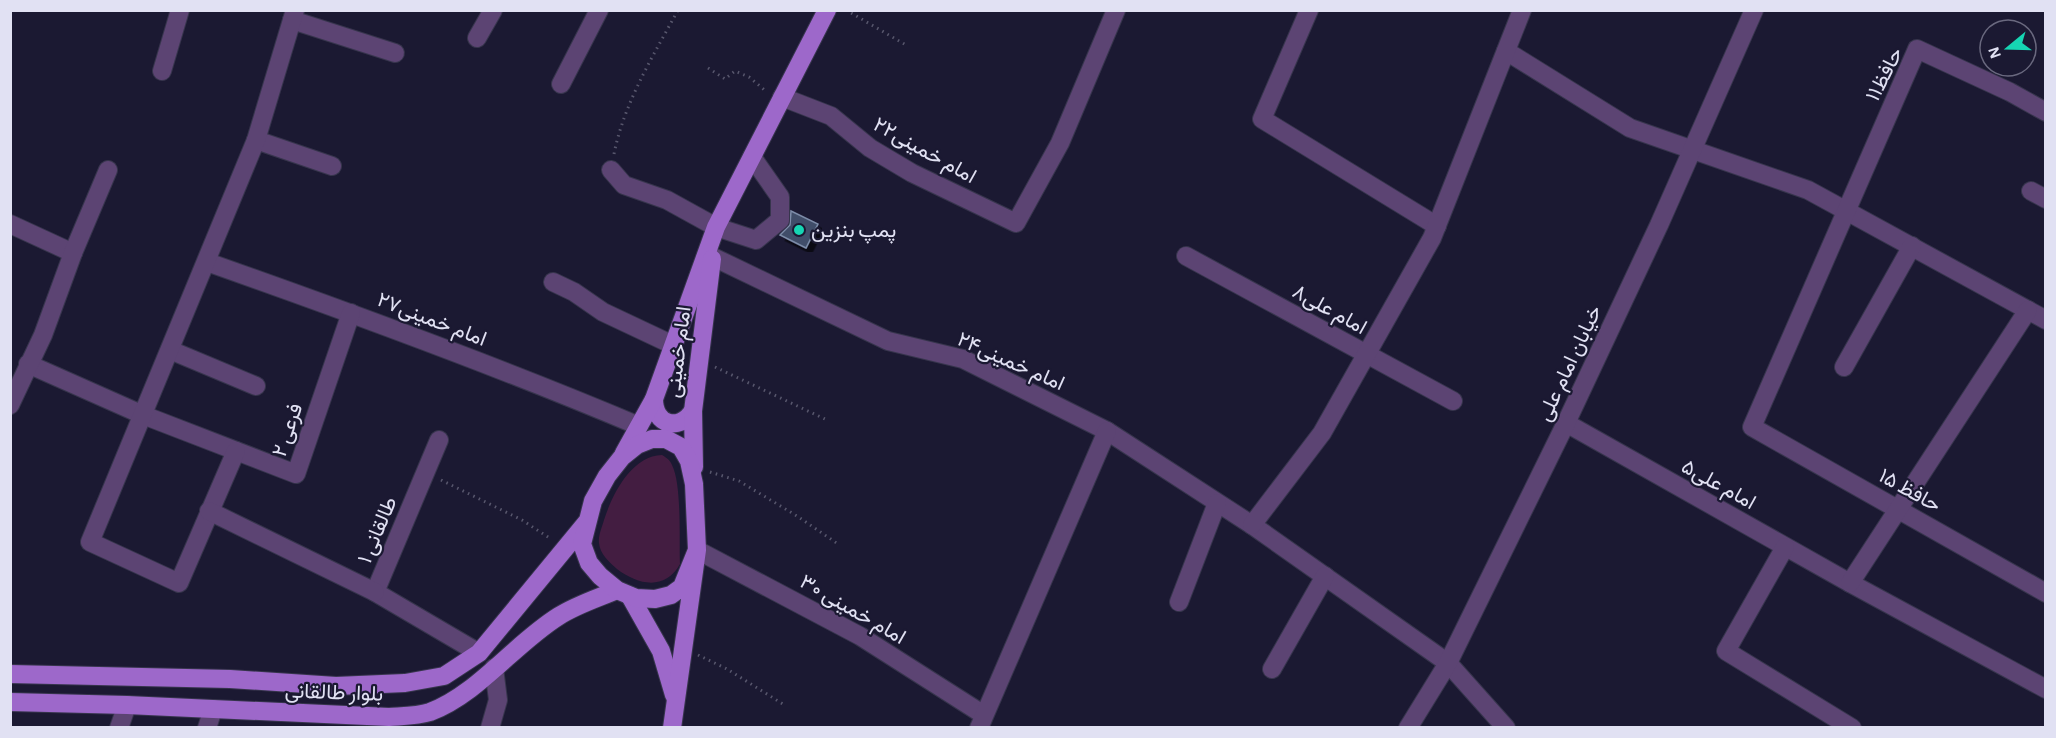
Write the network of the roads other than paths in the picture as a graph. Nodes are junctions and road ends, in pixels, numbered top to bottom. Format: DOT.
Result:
graph roads {
  1 [pos="180,10"];
  2 [pos="493,10"];
  3 [pos="599,10"];
  4 [pos="826,10"];
  5 [pos="1116,10"];
  6 [pos="1309,10"];
  7 [pos="1522,10"];
  8 [pos="1754,10"];
  9 [pos="292,13"];
  10 [pos="477,38"];
  11 [pos="1506,51"];
  12 [pos="395,53"];
  13 [pos="162,71"];
  14 [pos="561,84"];
  15 [pos="781,100"];
  16 [pos="2046,112"];
  17 [pos="256,140"];
  18 [pos="1692,150"];
  19 [pos="752,157"];
  20 [pos="332,166"];
  21 [pos="108,170"];
  22 [pos="611,171"];
  23 [pos="1846,211"];
  24 [pos="10,224"];
  25 [pos="1437,226"];
  26 [pos="716,227"];
  27 [pos="1912,246"];
  28 [pos="73,253"];
  29 [pos="1186,255"];
  30 [pos="712,257"];
  31 [pos="207,262"];
  32 [pos="553,282"];
  33 [pos="2028,310"];
  34 [pos="351,313"];
  35 [pos="2046,320"];
  36 [pos="673,345"];
  37 [pos="170,350"];
  38 [pos="1366,355"];
  39 [pos="28,364"];
  40 [pos="1844,367"];
  41 [pos="256,386"];
  42 [pos="654,399"];
  43 [pos="1453,401"];
  44 [pos="10,405"];
  45 [pos="693,411"];
  46 [pos="143,415"];
  47 [pos="1566,423"];
  48 [pos="639,426"];
  49 [pos="1107,431"];
  50 [pos="439,440"];
  51 [pos="236,451"];
  52 [pos="622,457"];
  53 [pos="694,476"];
  54 [pos="1217,503"];
  55 [pos="1898,509"];
  56 [pos="209,511"];
  57 [pos="586,523"];
  58 [pos="1252,525"];
  59 [pos="1785,547"];
  60 [pos="697,550"];
  61 [pos="1324,576"];
  62 [pos="1850,583"];
  63 [pos="375,592"];
  64 [pos="623,593"];
  65 [pos="2046,593"];
  66 [pos="1179,602"];
  67 [pos="479,653"];
  68 [pos="1448,663"];
  69 [pos="494,668"];
  70 [pos="1272,669"];
  71 [pos="10,674"];
  72 [pos="2046,689"];
  73 [pos="676,701"];
  74 [pos="10,702"];
  75 [pos="126,705"];
  76 [pos="213,709"];
  77 [pos="422,720"];
  78 [pos="322,721"];
  79 [pos="981,721"];
  80 [pos="119,728"];
  81 [pos="207,728"];
  82 [pos="489,728"];
  83 [pos="672,728"];
  84 [pos="1408,728"];
  85 [pos="1506,728"];
  86 [pos="1852,728"];
  1 -- 13 [label="street"];
  2 -- 10 [label="street"];
  3 -- 14 [label="street"];
  4 -- 15 [label="main road, امام خمینی"];
  5 -- 15 [label="street, امام خمینی۲۲"];
  6 -- 25 [label="street"];
  7 -- 11 [label="street"];
  8 -- 18 [label="street, خیابان امام علی"];
  9 -- 12 [label="street"];
  9 -- 17 [label="street"];
  11 -- 18 [label="street"];
  11 -- 25 [label="street"];
  15 -- 19 [label="main road, امام خمینی"];
  16 -- 23 [label="street, حافظ۱۱"];
  17 -- 20 [label="street"];
  17 -- 31 [label="street"];
  18 -- 23 [label="street"];
  18 -- 47 [label="street, خیابان امام علی"];
  19 -- 26 [label="main road, امام خمینی"];
  19 -- 26 [label="street"];
  21 -- 28 [label="street"];
  22 -- 26 [label="street"];
  23 -- 27 [label="street"];
  23 -- 55 [label="street, حافظ ۱۵"];
  24 -- 28 [label="street"];
  25 -- 38 [label="street"];
  26 -- 30 [label="main road, امام خمینی"];
  26 -- 36 [label="main road, امام خمینی"];
  27 -- 33 [label="street"];
  27 -- 40 [label="street"];
  28 -- 39 [label="street"];
  29 -- 38 [label="street, امام علی۸"];
  30 -- 45 [label="main road, امام خمینی"];
  30 -- 49 [label="street, امام خمینی۲۴"];
  31 -- 34 [label="street, امام خمینی۲۷"];
  31 -- 37 [label="street"];
  32 -- 36 [label="street"];
  33 -- 35 [label="street"];
  33 -- 55 [label="street"];
  34 -- 48 [label="street, امام خمینی۲۷"];
  34 -- 51 [label="street, فرعی ۲"];
  36 -- 42 [label="main road, امام خمینی"];
  37 -- 41 [label="street"];
  37 -- 46 [label="street"];
  38 -- 43 [label="street, امام علی۸"];
  38 -- 58 [label="street"];
  39 -- 44 [label="street"];
  39 -- 46 [label="street, فرعی ۲"];
  42 -- 45 [label="main road"];
  42 -- 48 [label="main road, امام خمینی"];
  45 -- 53 [label="main road, امام خمینی"];
  46 -- 51 [label="street, فرعی ۲"];
  46 -- 56 [label="street"];
  47 -- 59 [label="street, امام علی۵"];
  47 -- 68 [label="street, خیابان امام علی"];
  48 -- 52 [label="main road, امام خمینی"];
  49 -- 54 [label="street, امام خمینی۲۴"];
  49 -- 79 [label="street"];
  50 -- 63 [label="street, طالقانی ۱"];
  51 -- 56 [label="street"];
  52 -- 53 [label="main road"];
  52 -- 57 [label="main road"];
  53 -- 60 [label="main road"];
  54 -- 58 [label="street, امام خمینی۲۴"];
  54 -- 66 [label="street"];
  55 -- 62 [label="street"];
  55 -- 65 [label="street, حافظ ۱۵"];
  56 -- 63 [label="street"];
  57 -- 64 [label="main road"];
  57 -- 67 [label="main road, بلوار طالقانی"];
  58 -- 61 [label="street, امام خمینی۲۴"];
  59 -- 62 [label="street, امام علی۵"];
  59 -- 86 [label="street"];
  60 -- 64 [label="main road"];
  60 -- 73 [label="main road"];
  60 -- 79 [label="street, امام خمینی ۳۰"];
  61 -- 68 [label="street, امام خمینی۲۴"];
  61 -- 70 [label="street"];
  62 -- 72 [label="street, امام علی۵"];
  63 -- 67 [label="street, طالقانی ۱"];
  64 -- 69 [label="main road, بلوار طالقانی"];
  64 -- 73 [label="main road"];
  67 -- 71 [label="main road, بلوار طالقانی"];
  68 -- 84 [label="street, خیابان امام علی"];
  68 -- 85 [label="street, امام خمینی۲۴"];
  69 -- 77 [label="main road, بلوار طالقانی"];
  69 -- 82 [label="street"];
  73 -- 83 [label="main road"];
  74 -- 75 [label="main road, بلوار طالقانی"];
  75 -- 76 [label="main road, بلوار طالقانی"];
  75 -- 80 [label="street"];
  76 -- 78 [label="main road, بلوار طالقانی"];
  76 -- 81 [label="street"];
  77 -- 78 [label="main road, بلوار طالقانی"];
}
